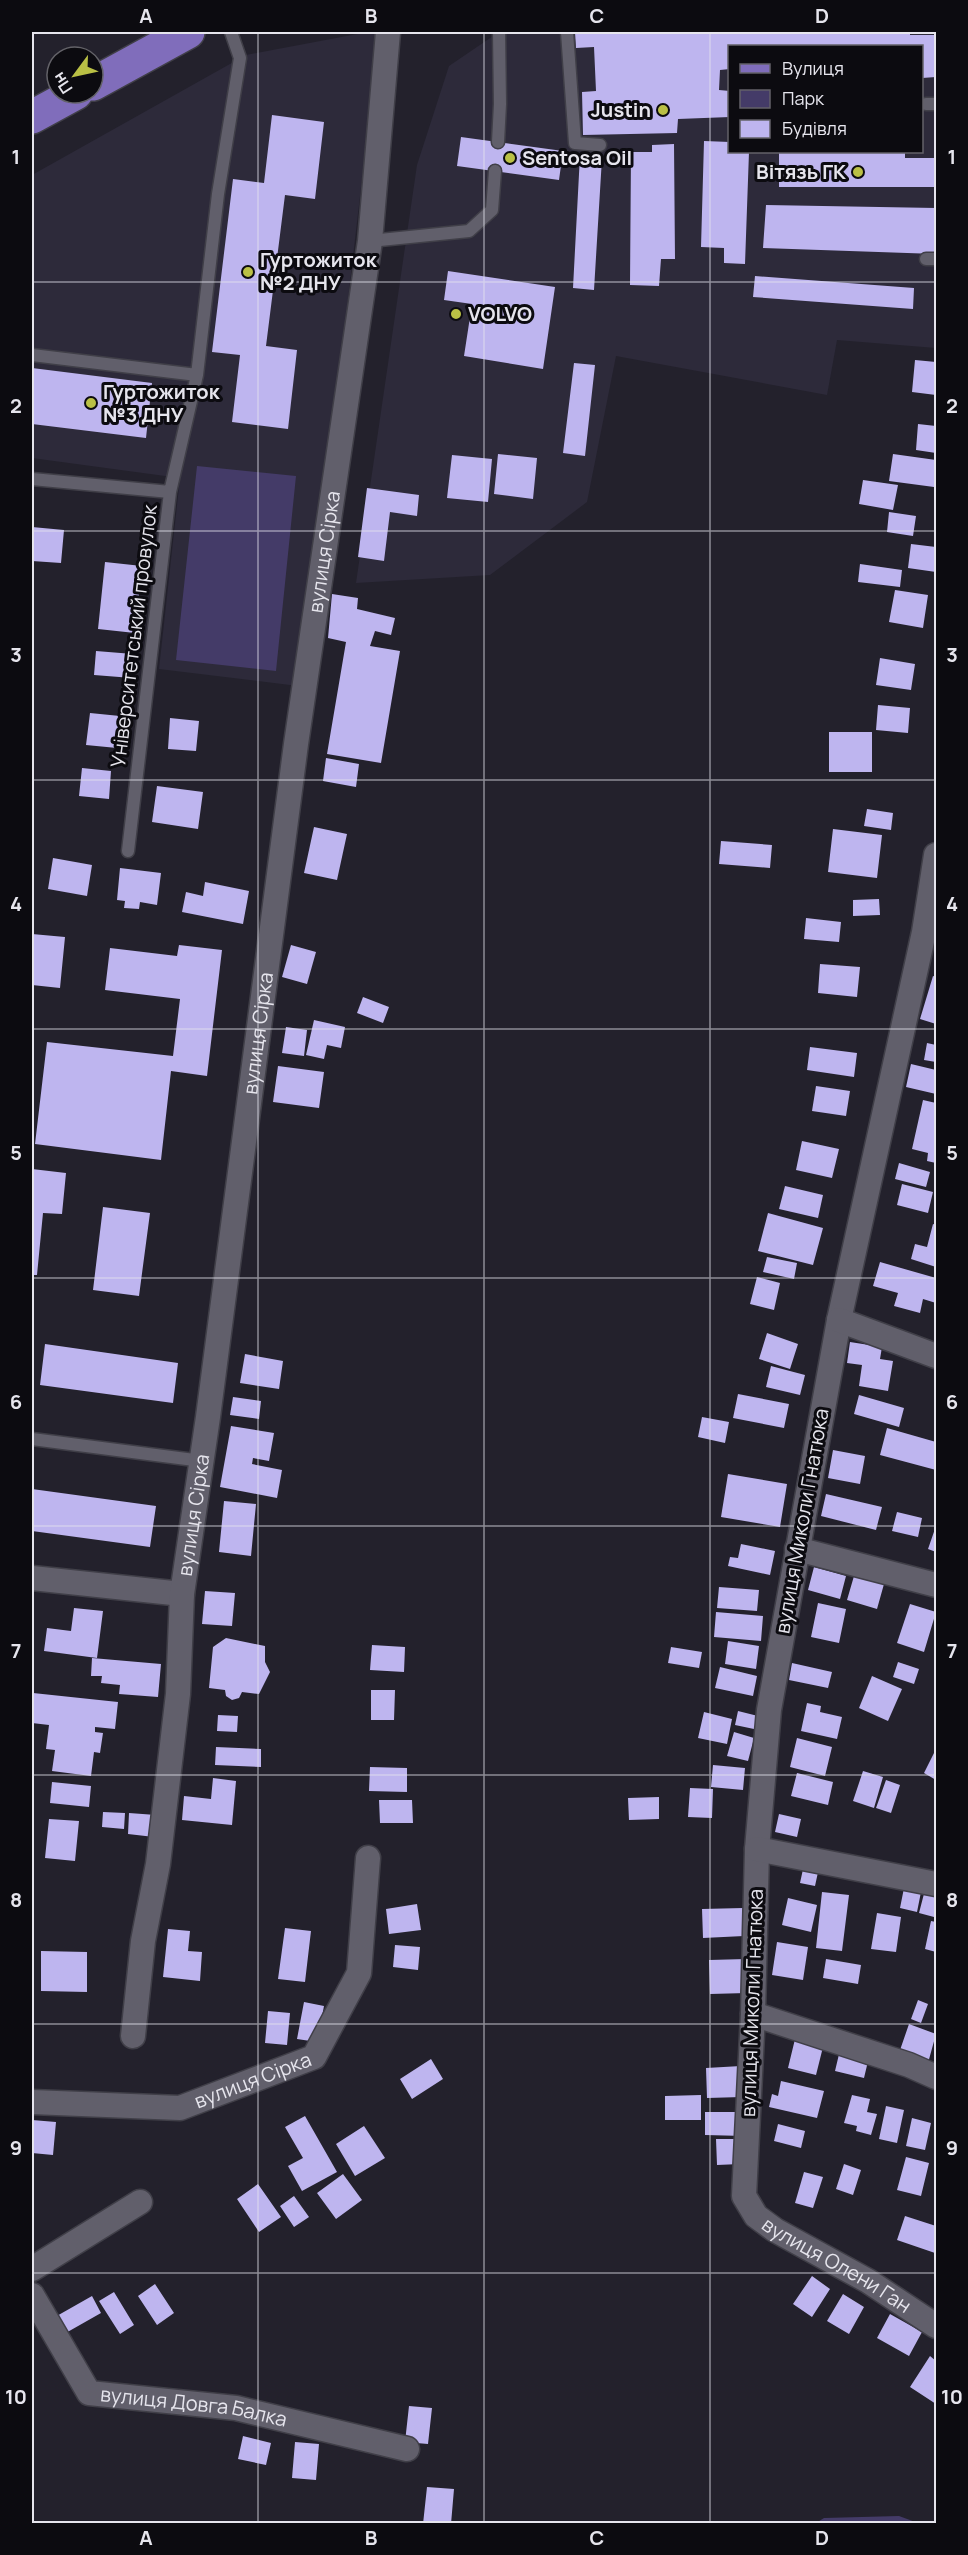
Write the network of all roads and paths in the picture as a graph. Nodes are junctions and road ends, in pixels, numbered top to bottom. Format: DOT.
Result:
graph roads {
  1 [pos="188,32"];
  2 [pos="231,32"];
  3 [pos="388,32"];
  4 [pos="499,32"];
  5 [pos="567,32"];
  6 [pos="105,77"];
  7 [pos="54,105"];
  8 [pos="32,117"];
  9 [pos="498,142"];
  10 [pos="600,145"];
  11 [pos="495,171"];
  12 [pos="370,241"];
  13 [pos="32,355"];
  14 [pos="196,375"];
  15 [pos="32,479"];
  16 [pos="170,492"];
  17 [pos="128,850"];
  18 [pos="936,855"];
  19 [pos="930,935"];
  20 [pos="839,1320"];
  21 [pos="936,1356"];
  22 [pos="32,1439"];
  23 [pos="202,1461"];
  24 [pos="796,1549"];
  25 [pos="32,1578"];
  26 [pos="936,1585"];
  27 [pos="182,1594"];
  28 [pos="757,1849"];
  29 [pos="368,1858"];
  30 [pos="936,1884"];
  31 [pos="753,2014"];
  32 [pos="133,2036"];
  33 [pos="936,2077"];
  34 [pos="32,2102"];
  35 [pos="744,2196"];
  36 [pos="140,2202"];
  37 [pos="32,2269"];
  38 [pos="32,2295"];
  39 [pos="936,2326"];
  40 [pos="407,2449"];
  1 -- 6 [label="main road"];
  2 -- 14 [label="lane"];
  3 -- 12 [label="street, вулиця Сірка"];
  4 -- 9 [label="lane"];
  5 -- 10 [label="lane"];
  7 -- 8 [label="main road"];
  11 -- 12 [label="lane"];
  12 -- 23 [label="street, вулиця Сірка"];
  13 -- 14 [label="lane"];
  14 -- 16 [label="lane"];
  15 -- 16 [label="lane, Університетський провулок"];
  16 -- 17 [label="lane, Університетський провулок"];
  18 -- 19 [label="street, вулиця Миколи Гнатюка"];
  19 -- 20 [label="street, вулиця Миколи Гнатюка"];
  20 -- 21 [label="street"];
  20 -- 24 [label="street, вулиця Миколи Гнатюка"];
  22 -- 23 [label="lane"];
  23 -- 27 [label="street, вулиця Сірка"];
  24 -- 26 [label="street"];
  24 -- 28 [label="street, вулиця Миколи Гнатюка"];
  25 -- 27 [label="street"];
  27 -- 32 [label="street, вулиця Сірка"];
  28 -- 30 [label="street"];
  28 -- 31 [label="street, вулиця Миколи Гнатюка"];
  29 -- 34 [label="street, вулиця Сірка"];
  31 -- 33 [label="street"];
  31 -- 35 [label="street, вулиця Миколи Гнатюка"];
  35 -- 39 [label="street, вулиця Олени Ган"];
  36 -- 37 [label="street"];
  38 -- 40 [label="street, вулиця Довга Балка"];
}
